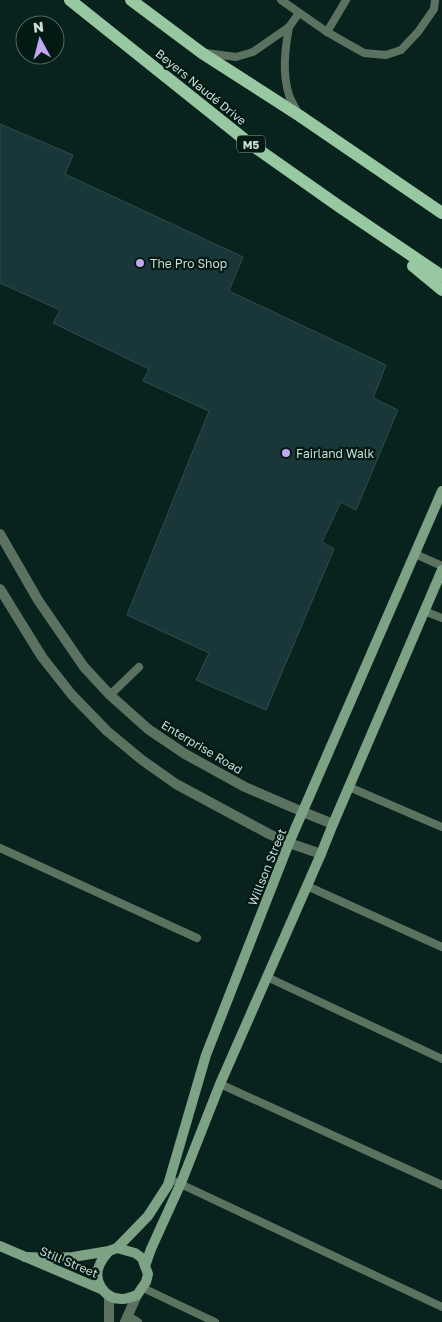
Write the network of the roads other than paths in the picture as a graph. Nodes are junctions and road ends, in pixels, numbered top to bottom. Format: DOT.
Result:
graph roads {
  1 [pos="70,0"];
  2 [pos="131,0"];
  3 [pos="281,0"];
  4 [pos="346,0"];
  5 [pos="435,0"];
  6 [pos="299,13"];
  7 [pos="289,27"];
  8 [pos="327,32"];
  9 [pos="202,53"];
  10 [pos="300,116"];
  11 [pos="340,207"];
  12 [pos="442,214"];
  13 [pos="442,276"];
  14 [pos="442,290"];
  15 [pos="442,491"];
  16 [pos="0,534"];
  17 [pos="415,554"];
  18 [pos="442,568"];
  19 [pos="0,589"];
  20 [pos="424,611"];
  21 [pos="442,618"];
  22 [pos="139,667"];
  23 [pos="110,695"];
  24 [pos="349,788"];
  25 [pos="303,812"];
  26 [pos="333,824"];
  27 [pos="442,827"];
  28 [pos="289,843"];
  29 [pos="0,848"];
  30 [pos="321,854"];
  31 [pos="307,886"];
  32 [pos="197,938"];
  33 [pos="442,946"];
  34 [pos="267,977"];
  35 [pos="442,1059"];
  36 [pos="220,1084"];
  37 [pos="170,1179"];
  38 [pos="181,1183"];
  39 [pos="442,1185"];
  40 [pos="0,1246"];
  41 [pos="112,1250"];
  42 [pos="24,1257"];
  43 [pos="145,1266"];
  44 [pos="140,1292"];
  45 [pos="106,1293"];
  46 [pos="442,1307"];
  47 [pos="127,1319"];
  48 [pos="109,1322"];
  49 [pos="138,1322"];
  50 [pos="215,1322"];
  1 -- 11 [label="main road, Beyers Naudé Drive / M5"];
  2 -- 9 [label="main road, Beyers Naudé Drive"];
  3 -- 6 [label="lane"];
  4 -- 8 [label="lane"];
  5 -- 8 [label="lane"];
  6 -- 7 [label="lane"];
  6 -- 8 [label="lane"];
  7 -- 9 [label="lane"];
  7 -- 10 [label="lane"];
  9 -- 10 [label="main road, Beyers Naudé Drive"];
  10 -- 12 [label="main road, Beyers Naudé Drive"];
  11 -- 13 [label="main road, Beyers Naudé Drive / M5"];
  11 -- 14 [label="main road"];
  15 -- 17 [label="street, Willson Street"];
  16 -- 23 [label="street, Enterprise Road"];
  17 -- 18 [label="lane"];
  17 -- 25 [label="street, Willson Street"];
  18 -- 20 [label="street"];
  19 -- 28 [label="street"];
  20 -- 21 [label="lane"];
  20 -- 24 [label="street"];
  22 -- 23 [label="lane"];
  23 -- 25 [label="street, Enterprise Road"];
  24 -- 26 [label="street"];
  24 -- 27 [label="lane"];
  25 -- 26 [label="street, Enterprise Road"];
  25 -- 28 [label="street, Willson Street"];
  26 -- 30 [label="street"];
  28 -- 30 [label="street"];
  28 -- 37 [label="street, Willson Street"];
  29 -- 32 [label="lane"];
  30 -- 31 [label="street"];
  31 -- 33 [label="lane"];
  31 -- 34 [label="street"];
  34 -- 35 [label="lane"];
  34 -- 36 [label="street"];
  36 -- 38 [label="street"];
  36 -- 39 [label="lane"];
  37 -- 38 [label="lane"];
  37 -- 41 [label="street, Willson Street"];
  38 -- 43 [label="street"];
  38 -- 46 [label="lane"];
  40 -- 42 [label="street, Still Street"];
  41 -- 42 [label="street, Still Street"];
  41 -- 43 [label="street"];
  41 -- 45 [label="street"];
  42 -- 45 [label="street, Still Street"];
  43 -- 44 [label="street"];
  44 -- 45 [label="street"];
  44 -- 47 [label="street"];
  44 -- 50 [label="lane"];
  45 -- 48 [label="street"];
  47 -- 49 [label="lane"];
}
